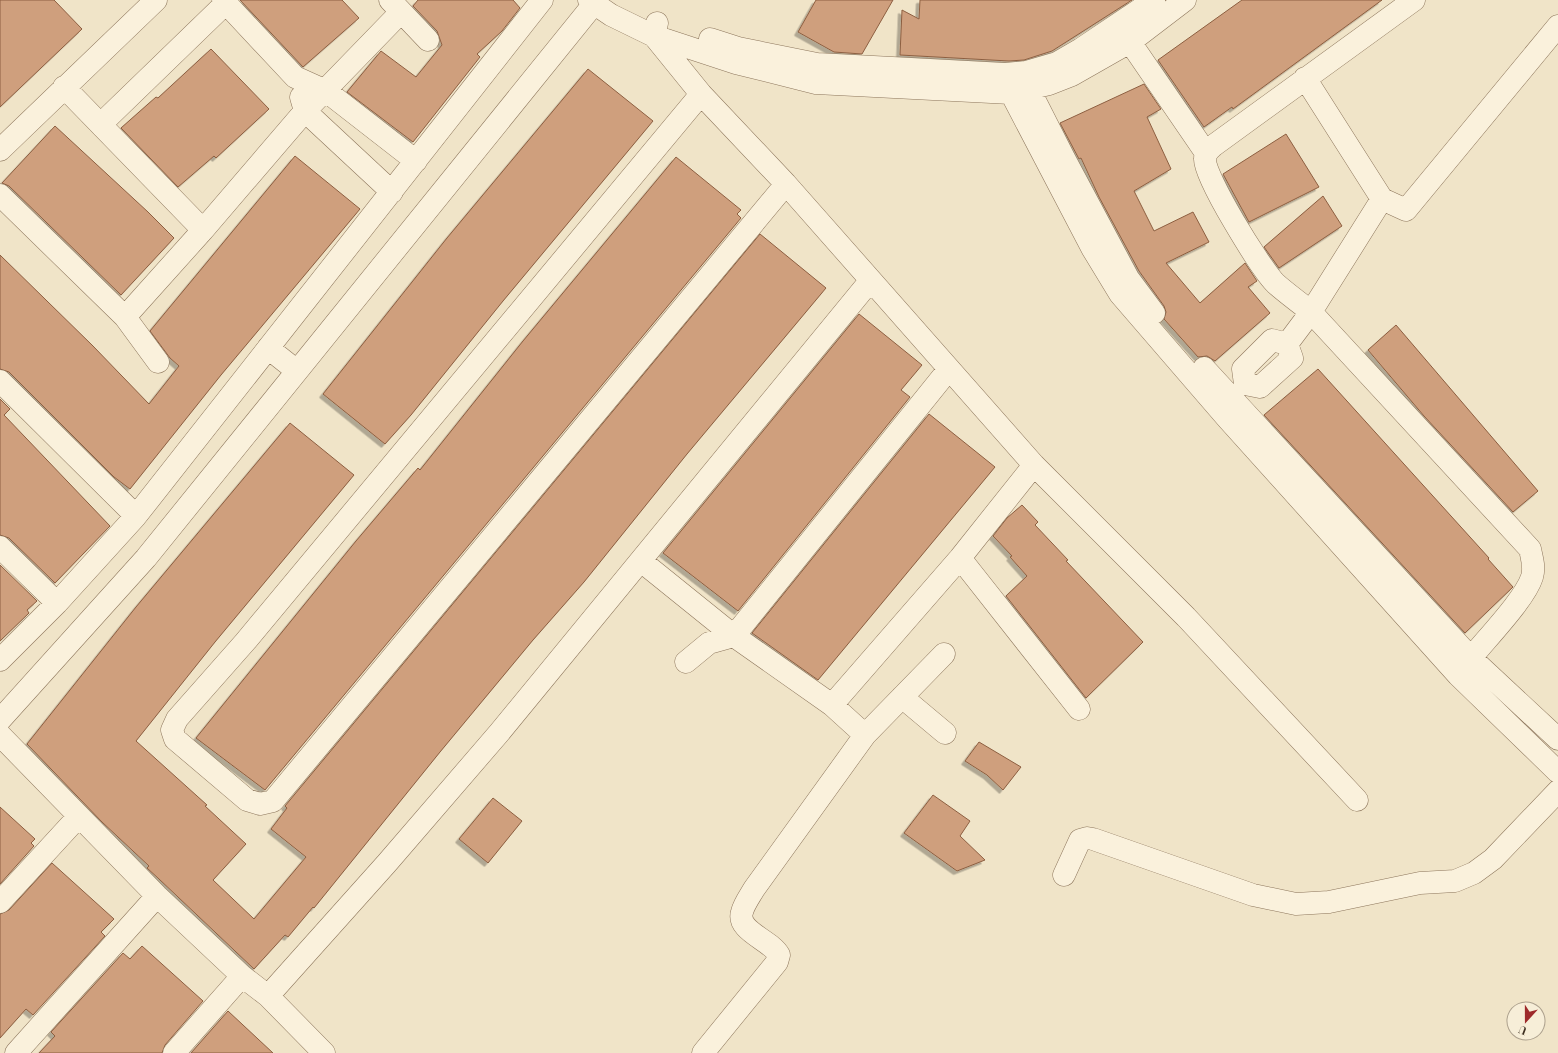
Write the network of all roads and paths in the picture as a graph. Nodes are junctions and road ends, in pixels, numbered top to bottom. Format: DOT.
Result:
graph roads {
  1 [pos="542,0"];
  2 [pos="1154,0"];
  3 [pos="1185,0"];
  4 [pos="1414,0"];
  5 [pos="224,1"];
  6 [pos="598,1"];
  7 [pos="147,3"];
  8 [pos="396,6"];
  9 [pos="1558,26"];
  10 [pos="655,30"];
  11 [pos="428,40"];
  12 [pos="1130,42"];
  13 [pos="295,77"];
  14 [pos="1306,78"];
  15 [pos="1018,82"];
  16 [pos="64,87"];
  17 [pos="326,91"];
  18 [pos="701,94"];
  19 [pos="305,111"];
  20 [pos="101,124"];
  21 [pos="0,150"];
  22 [pos="1206,153"];
  23 [pos="416,161"];
  24 [pos="786,184"];
  25 [pos="392,192"];
  26 [pos="0,195"];
  27 [pos="1382,198"];
  28 [pos="203,230"];
  29 [pos="870,281"];
  30 [pos="1311,312"];
  31 [pos="125,317"];
  32 [pos="268,348"];
  33 [pos="158,362"];
  34 [pos="949,369"];
  35 [pos="298,371"];
  36 [pos="0,381"];
  37 [pos="1231,396"];
  38 [pos="1034,465"];
  39 [pos="136,516"];
  40 [pos="0,547"];
  41 [pos="960,558"];
  42 [pos="641,561"];
  43 [pos="57,603"];
  44 [pos="734,636"];
  45 [pos="944,654"];
  46 [pos="1471,658"];
  47 [pos="0,660"];
  48 [pos="686,662"];
  49 [pos="902,697"];
  50 [pos="832,705"];
  51 [pos="1079,709"];
  52 [pos="0,720"];
  53 [pos="945,733"];
  54 [pos="0,735"];
  55 [pos="865,735"];
  56 [pos="1558,739"];
  57 [pos="1558,772"];
  58 [pos="1558,791"];
  59 [pos="1356,800"];
  60 [pos="79,816"];
  61 [pos="1064,875"];
  62 [pos="157,896"];
  63 [pos="0,902"];
  64 [pos="242,976"];
  65 [pos="268,996"];
  66 [pos="16,1053"];
  67 [pos="174,1053"];
  68 [pos="324,1053"];
  69 [pos="703,1053"];
  1 -- 23 [label="street"];
  2 -- 15 [label="street"];
  3 -- 12 [label="street"];
  4 -- 14 [label="street"];
  5 -- 13 [label="street"];
  5 -- 20 [label="street"];
  6 -- 10 [label="street"];
  6 -- 35 [label="street"];
  7 -- 16 [label="street"];
  8 -- 11 [label="street"];
  8 -- 17 [label="street"];
  9 -- 27 [label="street"];
  10 -- 15 [label="street"];
  10 -- 18 [label="street"];
  12 -- 15 [label="street"];
  12 -- 22 [label="street"];
  13 -- 17 [label="street"];
  13 -- 19 [label="street"];
  14 -- 22 [label="street"];
  14 -- 27 [label="street"];
  15 -- 37 [label="street"];
  16 -- 20 [label="street"];
  16 -- 21 [label="street"];
  17 -- 19 [label="street"];
  17 -- 23 [label="street"];
  18 -- 24 [label="street"];
  18 -- 24 [label="street"];
  19 -- 25 [label="street"];
  19 -- 28 [label="street"];
  20 -- 28 [label="street"];
  22 -- 30 [label="street"];
  23 -- 25 [label="street"];
  24 -- 29 [label="street"];
  25 -- 32 [label="street"];
  26 -- 31 [label="street"];
  27 -- 30 [label="street"];
  28 -- 31 [label="street"];
  29 -- 34 [label="street"];
  29 -- 42 [label="street"];
  30 -- 37 [label="street"];
  30 -- 46 [label="street"];
  31 -- 33 [label="street"];
  32 -- 35 [label="street"];
  32 -- 39 [label="street"];
  34 -- 38 [label="street"];
  34 -- 44 [label="street"];
  35 -- 52 [label="street"];
  36 -- 39 [label="street"];
  37 -- 46 [label="street"];
  37 -- 57 [label="street"];
  38 -- 41 [label="street"];
  38 -- 59 [label="street"];
  39 -- 43 [label="street"];
  40 -- 43 [label="street"];
  41 -- 50 [label="street"];
  41 -- 51 [label="street"];
  42 -- 44 [label="street"];
  42 -- 65 [label="street"];
  43 -- 47 [label="street"];
  44 -- 48 [label="street"];
  44 -- 50 [label="street"];
  45 -- 49 [label="street"];
  46 -- 56 [label="street"];
  49 -- 53 [label="street"];
  49 -- 55 [label="street"];
  50 -- 55 [label="street"];
  54 -- 60 [label="street"];
  55 -- 69 [label="street"];
  58 -- 61 [label="street"];
  60 -- 62 [label="street"];
  60 -- 63 [label="street"];
  62 -- 64 [label="street"];
  62 -- 66 [label="street"];
  64 -- 65 [label="street"];
  64 -- 67 [label="street"];
  65 -- 68 [label="street"];
}
